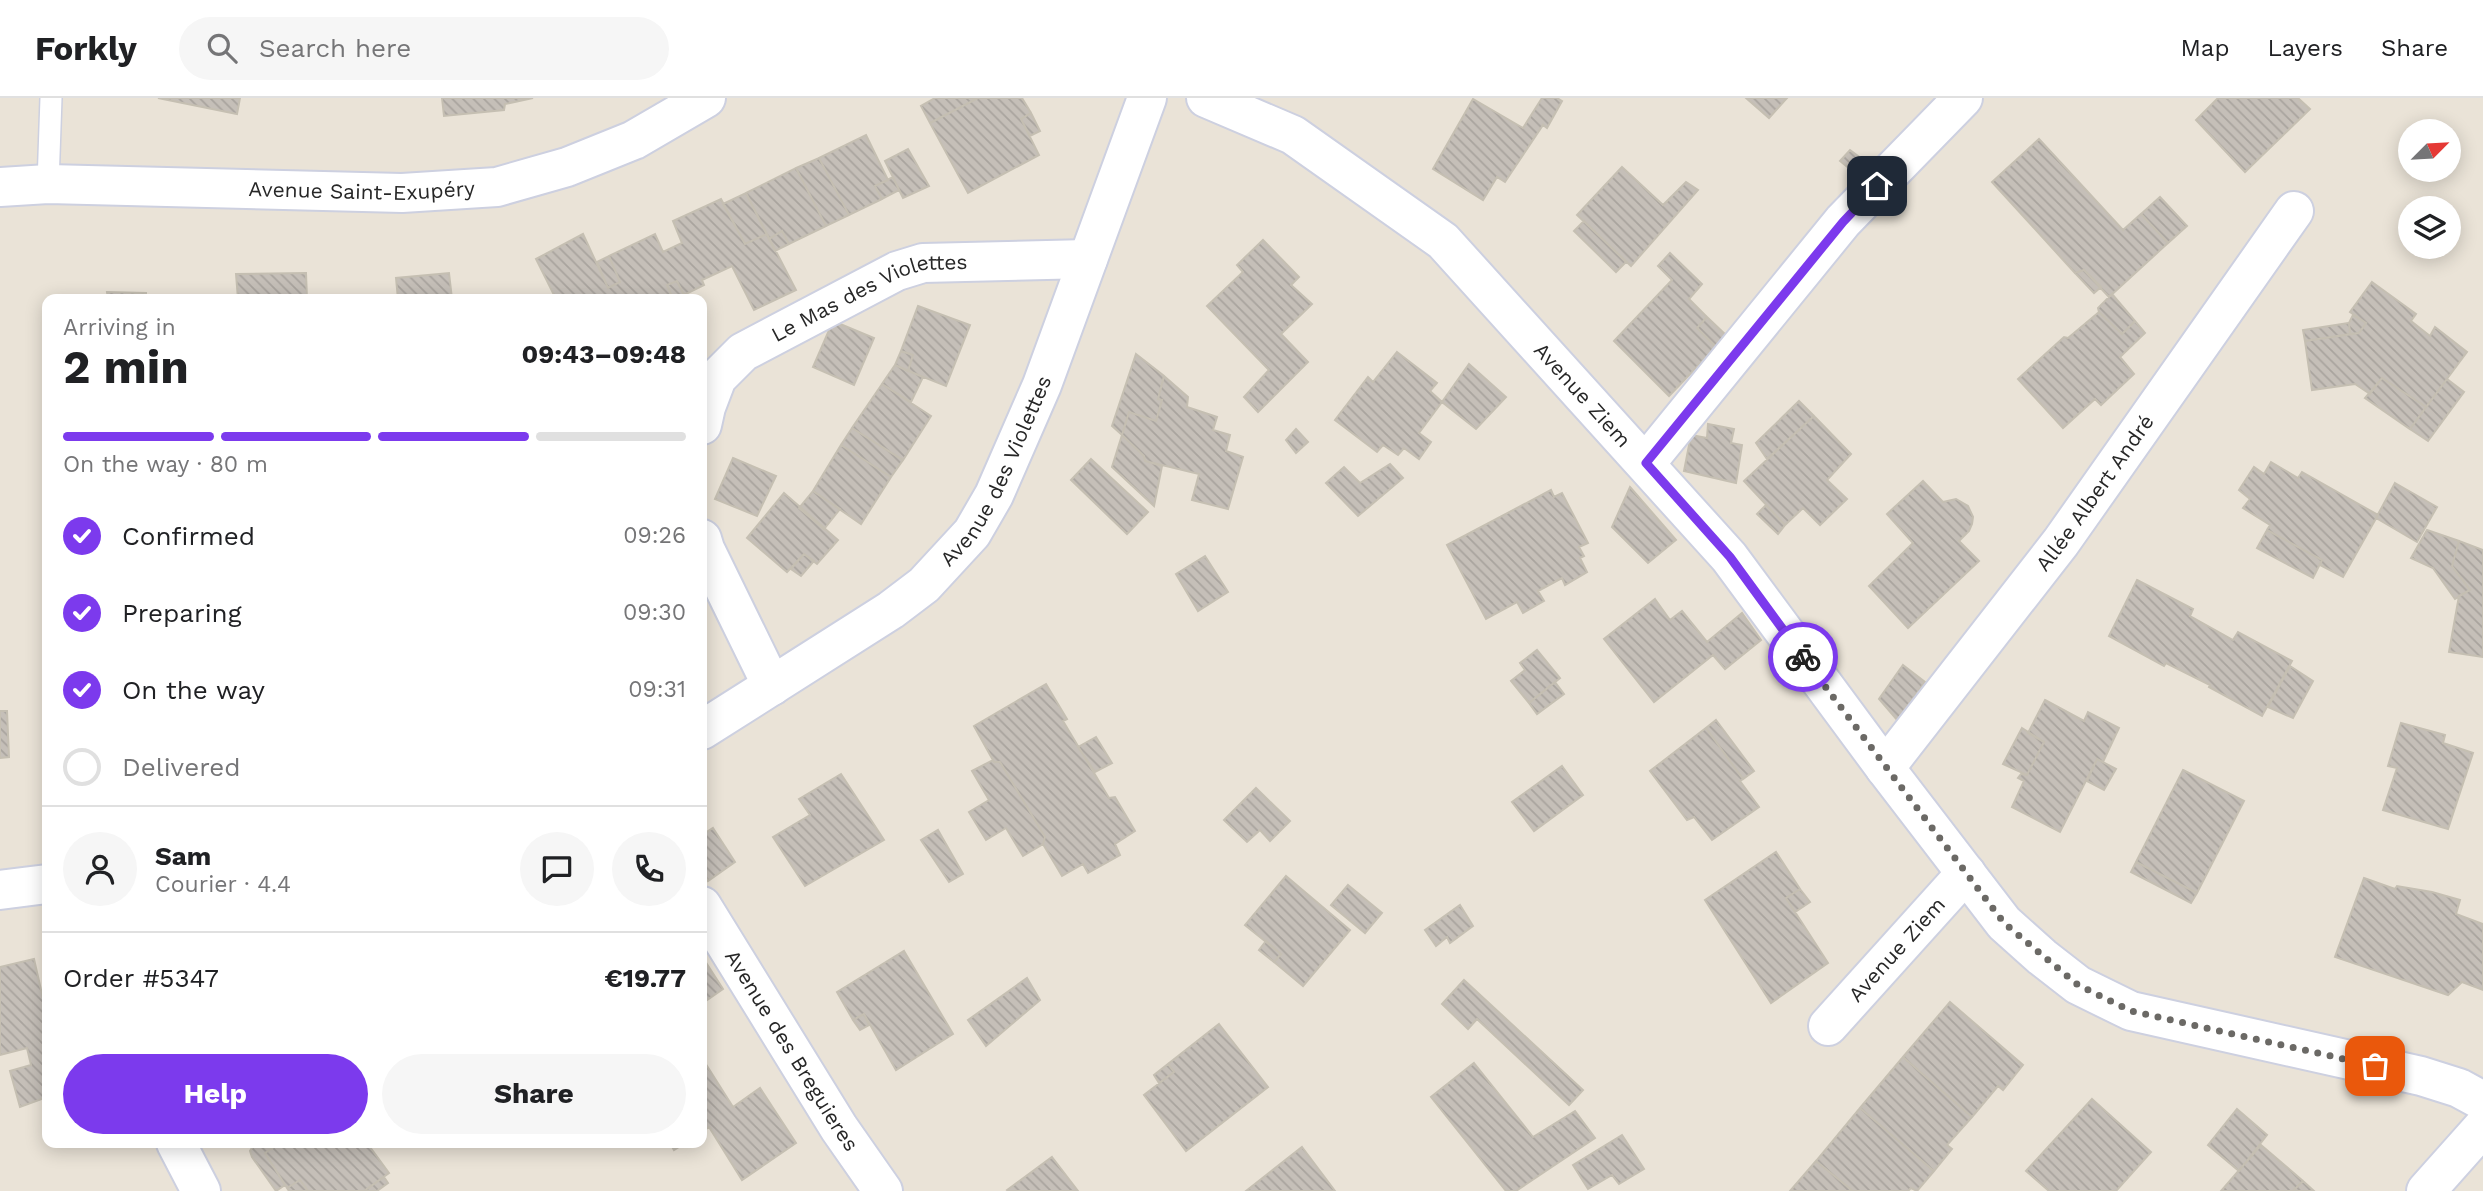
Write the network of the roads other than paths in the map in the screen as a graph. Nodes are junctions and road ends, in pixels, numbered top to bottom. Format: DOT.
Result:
graph roads {
  1 [pos="51,98"];
  2 [pos="706,98"];
  3 [pos="1147,98"];
  4 [pos="1206,98"];
  5 [pos="1963,98"];
  6 [pos="48,184"];
  7 [pos="0,187"];
  8 [pos="2294,211"];
  9 [pos="1088,259"];
  10 [pos="707,405"];
  11 [pos="1646,463"];
  12 [pos="707,553"];
  13 [pos="772,686"];
  14 [pos="707,727"];
  15 [pos="1885,768"];
  16 [pos="1966,873"];
  17 [pos="0,890"];
  18 [pos="42,890"];
  19 [pos="707,914"];
  20 [pos="1828,1026"];
  21 [pos="2483,1101"];
  22 [pos="2483,1127"];
  23 [pos="179,1148"];
  24 [pos="201,1191"];
  25 [pos="883,1191"];
  26 [pos="2426,1191"];
  1 -- 6 [label="lane"];
  2 -- 6 [label="street, Avenue Saint-Exupéry"];
  3 -- 9 [label="street, Avenue des Violettes"];
  4 -- 11 [label="street, Avenue Ziem"];
  5 -- 11 [label="street"];
  6 -- 7 [label="street, Avenue Saint-Exupéry"];
  8 -- 15 [label="street, Allée Albert André"];
  9 -- 10 [label="street, Le Mas des Violettes"];
  9 -- 13 [label="street, Avenue des Violettes"];
  11 -- 15 [label="street, Avenue Ziem"];
  12 -- 13 [label="street"];
  13 -- 14 [label="street, Avenue des Violettes"];
  15 -- 16 [label="street, Avenue Ziem"];
  16 -- 20 [label="street, Avenue Ziem"];
  16 -- 21 [label="street, Avenue Ziem"];
  17 -- 18 [label="street"];
  19 -- 25 [label="street, Avenue des Breguieres"];
  22 -- 26 [label="street"];
  23 -- 24 [label="street"];
}
